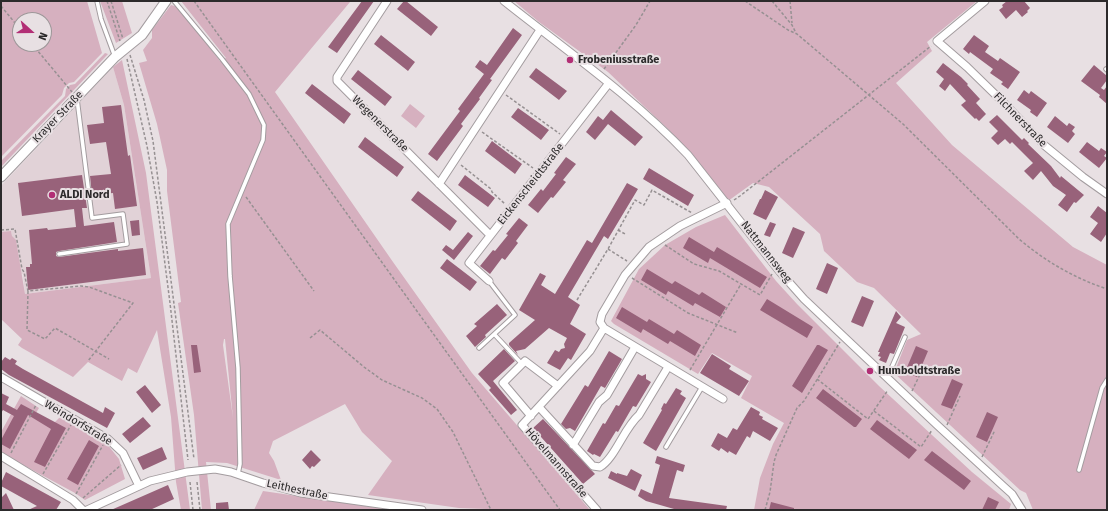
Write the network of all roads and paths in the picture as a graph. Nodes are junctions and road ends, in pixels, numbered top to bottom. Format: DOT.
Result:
graph roads {
  1 [pos="97,1"];
  2 [pos="107,1"];
  3 [pos="111,1"];
  4 [pos="166,1"];
  5 [pos="174,1"];
  6 [pos="194,1"];
  7 [pos="387,1"];
  8 [pos="504,1"];
  9 [pos="650,1"];
  10 [pos="745,1"];
  11 [pos="772,1"];
  12 [pos="790,1"];
  13 [pos="985,1"];
  14 [pos="1,6"];
  15 [pos="12,19"];
  16 [pos="792,25"];
  17 [pos="540,30"];
  18 [pos="797,34"];
  19 [pos="937,41"];
  20 [pos="125,50"];
  21 [pos="39,52"];
  22 [pos="115,57"];
  23 [pos="599,75"];
  24 [pos="609,83"];
  25 [pos="500,90"];
  26 [pos="869,96"];
  27 [pos="77,98"];
  28 [pos="476,127"];
  29 [pos="566,139"];
  30 [pos="454,160"];
  31 [pos="540,173"];
  32 [pos="1,177"];
  33 [pos="439,184"];
  34 [pos="241,190"];
  35 [pos="1107,194"];
  36 [pos="727,203"];
  37 [pos="511,209"];
  38 [pos="698,216"];
  39 [pos="1,230"];
  40 [pos="618,230"];
  41 [pos="626,234"];
  42 [pos="490,235"];
  43 [pos="658,240"];
  44 [pos="608,249"];
  45 [pos="59,254"];
  46 [pos="633,265"];
  47 [pos="776,267"];
  48 [pos="625,275"];
  49 [pos="489,281"];
  50 [pos="742,284"];
  51 [pos="1107,289"];
  52 [pos="28,291"];
  53 [pos="314,291"];
  54 [pos="577,300"];
  55 [pos="717,325"];
  56 [pos="604,328"];
  57 [pos="738,333"];
  58 [pos="495,335"];
  59 [pos="906,337"];
  60 [pos="310,338"];
  61 [pos="843,338"];
  62 [pos="635,347"];
  63 [pos="479,348"];
  64 [pos="95,352"];
  65 [pos="109,359"];
  66 [pos="88,361"];
  67 [pos="522,364"];
  68 [pos="925,364"];
  69 [pos="668,367"];
  70 [pos="1,377"];
  71 [pos="686,378"];
  72 [pos="887,378"];
  73 [pos="817,379"];
  74 [pos="1107,380"];
  75 [pos="893,384"];
  76 [pos="558,386"];
  77 [pos="702,387"];
  78 [pos="960,396"];
  79 [pos="909,398"];
  80 [pos="39,400"];
  81 [pos="723,400"];
  82 [pos="539,407"];
  83 [pos="874,411"];
  84 [pos="531,416"];
  85 [pos="74,420"];
  86 [pos="936,424"];
  87 [pos="994,430"];
  88 [pos="944,432"];
  89 [pos="108,439"];
  90 [pos="574,445"];
  91 [pos="666,447"];
  92 [pos="4,458"];
  93 [pos="127,459"];
  94 [pos="194,459"];
  95 [pos="188,460"];
  96 [pos="979,464"];
  97 [pos="1079,470"];
  98 [pos="238,474"];
  99 [pos="40,479"];
  100 [pos="190,482"];
  101 [pos="197,482"];
  102 [pos="139,486"];
  103 [pos="75,502"];
  104 [pos="83,510"];
  105 [pos="87,510"];
  106 [pos="193,510"];
  107 [pos="200,510"];
  108 [pos="422,510"];
  109 [pos="491,510"];
  110 [pos="560,510"];
  111 [pos="597,510"];
  112 [pos="765,510"];
  113 [pos="1022,510"];
  1 -- 22 [label="lane"];
  2 -- 20 [label="path"];
  3 -- 20 [label="path"];
  4 -- 20 [label="street, Krayer Straße"];
  5 -- 34 [label="lane"];
  6 -- 110 [label="path"];
  7 -- 33 [label="street, Wegenerstraße"];
  8 -- 17 [label="street, Nattmannsweg"];
  9 -- 23 [label="path"];
  10 -- 18 [label="path"];
  11 -- 16 [label="path"];
  12 -- 16 [label="path"];
  13 -- 19 [label="street"];
  14 -- 15 [label="path"];
  16 -- 18 [label="path"];
  17 -- 23 [label="street, Nattmannsweg"];
  17 -- 25 [label="street"];
  18 -- 26 [label="path"];
  19 -- 26 [label="path"];
  19 -- 35 [label="street, Filchnerstraße"];
  20 -- 22 [label="street, Krayer Straße"];
  20 -- 94 [label="path"];
  20 -- 95 [label="path"];
  21 -- 27 [label="path"];
  22 -- 27 [label="street, Krayer Straße"];
  23 -- 24 [label="street, Nattmannsweg"];
  24 -- 29 [label="street, Eickenscheidtstraße"];
  24 -- 36 [label="street, Nattmannsweg"];
  25 -- 28 [label="street"];
  25 -- 29 [label="path"];
  26 -- 36 [label="path"];
  26 -- 51 [label="path"];
  27 -- 32 [label="street, Krayer Straße"];
  27 -- 45 [label="lane"];
  28 -- 30 [label="street"];
  28 -- 31 [label="path"];
  29 -- 31 [label="street, Eickenscheidtstraße"];
  30 -- 33 [label="street"];
  30 -- 37 [label="path"];
  31 -- 37 [label="street, Eickenscheidtstraße"];
  33 -- 42 [label="street, Wegenerstraße"];
  34 -- 53 [label="path"];
  34 -- 98 [label="lane"];
  36 -- 38 [label="street"];
  36 -- 47 [label="street, Nattmannsweg"];
  37 -- 42 [label="street, Eickenscheidtstraße"];
  38 -- 40 [label="path"];
  38 -- 43 [label="street"];
  39 -- 52 [label="path"];
  40 -- 41 [label="path"];
  40 -- 44 [label="path"];
  42 -- 49 [label="street, Eickenscheidtstraße"];
  43 -- 46 [label="street"];
  43 -- 50 [label="path"];
  44 -- 46 [label="path"];
  44 -- 54 [label="path"];
  46 -- 48 [label="street"];
  47 -- 50 [label="path"];
  47 -- 61 [label="street, Nattmannsweg"];
  48 -- 55 [label="path"];
  48 -- 56 [label="street"];
  49 -- 58 [label="lane"];
  50 -- 55 [label="path"];
  52 -- 64 [label="path"];
  52 -- 64 [label="path"];
  55 -- 57 [label="path"];
  55 -- 71 [label="path"];
  56 -- 62 [label="street"];
  56 -- 76 [label="street, Hövelmannstraße"];
  58 -- 63 [label="lane"];
  58 -- 67 [label="lane"];
  59 -- 72 [label="lane"];
  60 -- 109 [label="path"];
  61 -- 72 [label="street, Nattmannsweg"];
  61 -- 73 [label="path"];
  62 -- 69 [label="street"];
  62 -- 90 [label="street"];
  64 -- 65 [label="path"];
  64 -- 66 [label="path"];
  67 -- 76 [label="street"];
  67 -- 84 [label="street, Hövelmannstraße"];
  68 -- 79 [label="path"];
  69 -- 71 [label="street"];
  69 -- 90 [label="street"];
  70 -- 80 [label="street, Weindorfstraße"];
  71 -- 77 [label="street"];
  72 -- 75 [label="street, Nattmannsweg"];
  73 -- 83 [label="path"];
  73 -- 112 [label="path"];
  74 -- 97 [label="lane"];
  75 -- 79 [label="street, Nattmannsweg"];
  75 -- 83 [label="path"];
  76 -- 82 [label="street, Hövelmannstraße"];
  77 -- 81 [label="street"];
  77 -- 91 [label="lane"];
  78 -- 88 [label="path"];
  79 -- 86 [label="street, Nattmannsweg"];
  80 -- 85 [label="street, Weindorfstraße"];
  80 -- 92 [label="path"];
  82 -- 84 [label="street, Hövelmannstraße"];
  82 -- 90 [label="street"];
  83 -- 86 [label="path"];
  84 -- 111 [label="street, Hövelmannstraße"];
  85 -- 89 [label="street, Weindorfstraße"];
  85 -- 99 [label="path"];
  86 -- 88 [label="street, Nattmannsweg"];
  87 -- 96 [label="path"];
  88 -- 96 [label="street, Nattmannsweg"];
  89 -- 93 [label="street, Weindorfstraße"];
  89 -- 103 [label="path"];
  92 -- 99 [label="street"];
  93 -- 102 [label="street, Weindorfstraße"];
  93 -- 103 [label="path"];
  96 -- 113 [label="street, Nattmannsweg"];
  98 -- 102 [label="street, Leithestraße"];
  98 -- 108 [label="street, Leithestraße"];
  99 -- 103 [label="street"];
  100 -- 106 [label="path"];
  101 -- 107 [label="path"];
  102 -- 105 [label="street, Leithestraße"];
  103 -- 104 [label="street"];
}
